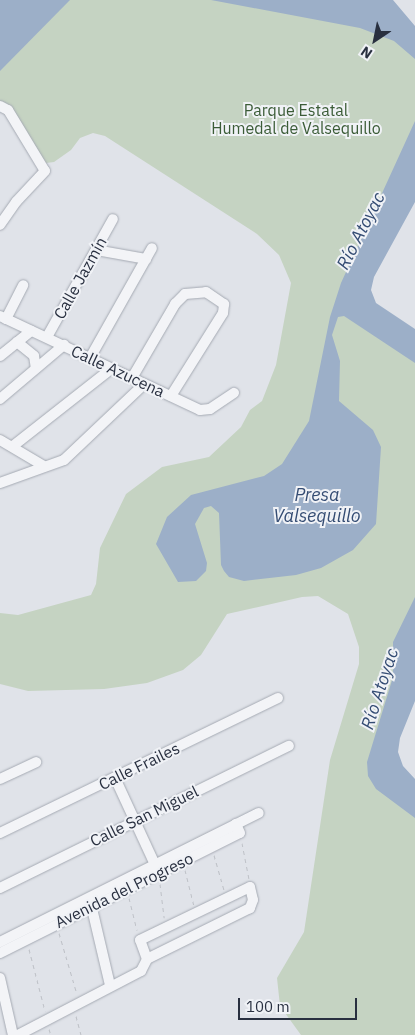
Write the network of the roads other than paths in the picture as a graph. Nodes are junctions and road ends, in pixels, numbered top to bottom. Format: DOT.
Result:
graph roads {
  1 [pos="0,106"];
  2 [pos="113,219"];
  3 [pos="0,225"];
  4 [pos="152,248"];
  5 [pos="96,250"];
  6 [pos="146,259"];
  7 [pos="23,285"];
  8 [pos="3,317"];
  9 [pos="31,331"];
  10 [pos="47,337"];
  11 [pos="17,342"];
  12 [pos="64,345"];
  13 [pos="0,356"];
  14 [pos="90,358"];
  15 [pos="36,368"];
  16 [pos="111,369"];
  17 [pos="132,378"];
  18 [pos="144,384"];
  19 [pos="234,393"];
  20 [pos="171,396"];
  21 [pos="0,399"];
  22 [pos="0,440"];
  23 [pos="13,446"];
  24 [pos="44,466"];
  25 [pos="0,482"];
  26 [pos="278,698"];
  27 [pos="289,746"];
  28 [pos="36,762"];
  29 [pos="115,778"];
  30 [pos="0,779"];
  31 [pos="259,814"];
  32 [pos="134,821"];
  33 [pos="238,829"];
  34 [pos="0,833"];
  35 [pos="157,868"];
  36 [pos="0,888"];
  37 [pos="91,901"];
  38 [pos="0,942"];
  39 [pos="0,953"];
  40 [pos="147,958"];
  41 [pos="0,978"];
  42 [pos="110,985"];
  43 [pos="13,1035"];
  44 [pos="18,1035"];
  1 -- 3 [label="street"];
  2 -- 5 [label="street, Calle Jazmín"];
  4 -- 6 [label="street"];
  5 -- 6 [label="street"];
  5 -- 10 [label="street, Calle Jazmín"];
  6 -- 14 [label="street"];
  7 -- 8 [label="street"];
  8 -- 9 [label="street, Calle Azucena"];
  9 -- 10 [label="street, Calle Azucena"];
  9 -- 11 [label="street"];
  10 -- 12 [label="street, Calle Azucena"];
  11 -- 13 [label="street"];
  11 -- 15 [label="street"];
  12 -- 14 [label="street, Calle Azucena"];
  12 -- 15 [label="street"];
  14 -- 16 [label="street, Calle Azucena"];
  15 -- 21 [label="street"];
  16 -- 17 [label="street, Calle Azucena"];
  16 -- 23 [label="street"];
  17 -- 18 [label="street, Calle Azucena"];
  17 -- 20 [label="street"];
  18 -- 20 [label="street, Calle Azucena"];
  18 -- 24 [label="street"];
  19 -- 20 [label="street, Calle Azucena"];
  22 -- 23 [label="street"];
  23 -- 24 [label="street"];
  24 -- 25 [label="street"];
  26 -- 29 [label="street, Calle Frailes"];
  27 -- 32 [label="street, Calle San Miguel"];
  28 -- 30 [label="street"];
  29 -- 32 [label="street"];
  29 -- 34 [label="street, Calle Frailes"];
  31 -- 33 [label="street, Avenida del Progreso"];
  32 -- 35 [label="street"];
  32 -- 36 [label="street, Calle San Miguel"];
  33 -- 35 [label="street, Avenida del Progreso"];
  33 -- 35 [label="street, Avenida del Progreso"];
  35 -- 37 [label="street, Avenida del Progreso"];
  35 -- 37 [label="street, Avenida del Progreso"];
  37 -- 38 [label="street, Avenida del Progreso"];
  37 -- 39 [label="street, Avenida del Progreso"];
  37 -- 42 [label="street"];
  40 -- 40 [label="street"];
  40 -- 42 [label="street"];
  41 -- 43 [label="street"];
  42 -- 44 [label="street"];
}
